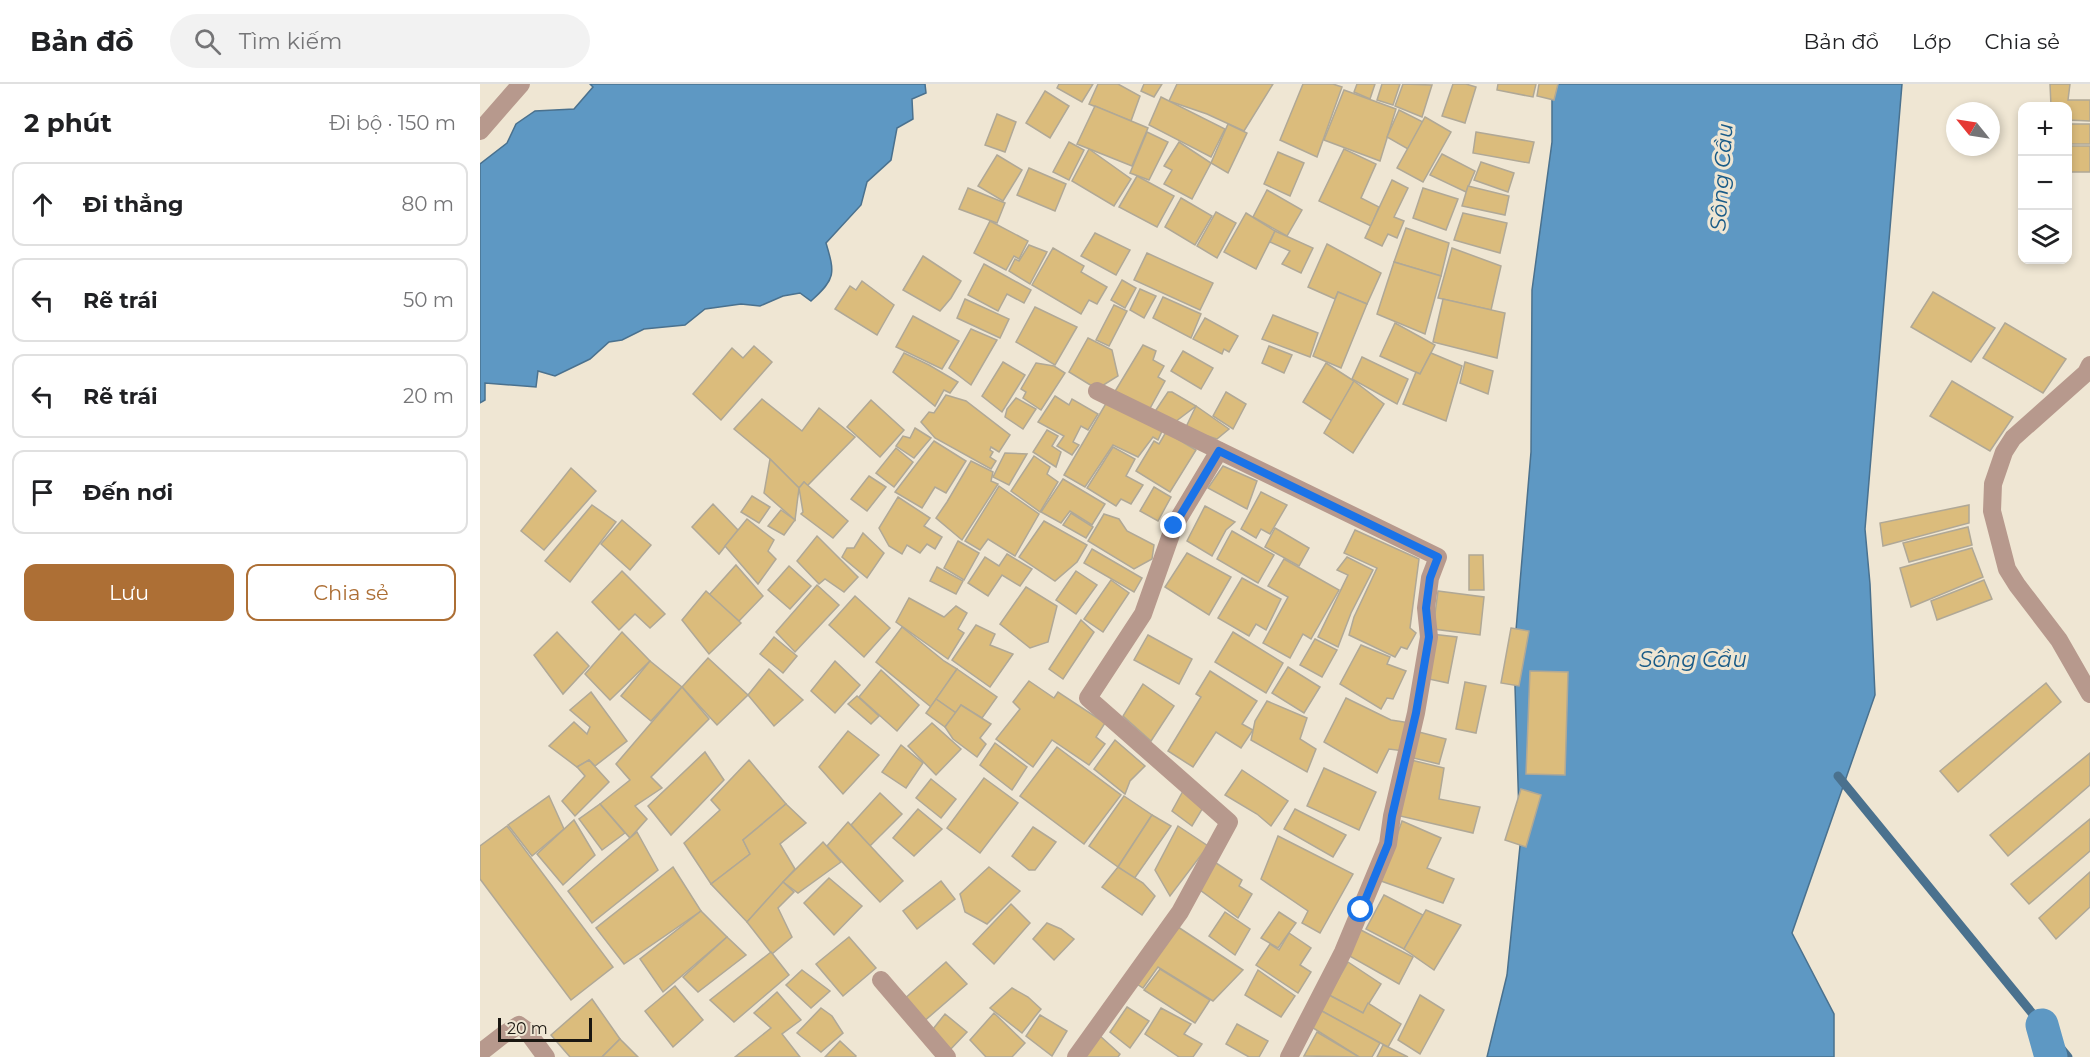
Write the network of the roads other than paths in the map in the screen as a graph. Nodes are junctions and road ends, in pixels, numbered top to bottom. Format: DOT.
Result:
graph roads {
  1 [pos="521,84"];
  2 [pos="480,131"];
  3 [pos="2090,365"];
  4 [pos="1097,391"];
  5 [pos="1219,451"];
  6 [pos="2090,694"];
  7 [pos="881,980"];
  8 [pos="480,1053"];
  9 [pos="546,1057"];
  10 [pos="947,1057"];
  11 [pos="1076,1057"];
  12 [pos="1289,1057"];
  1 -- 2 [label="street"];
  3 -- 6 [label="street"];
  4 -- 5 [label="street"];
  5 -- 11 [label="street"];
  5 -- 12 [label="street"];
  7 -- 10 [label="street"];
  8 -- 9 [label="street"];
}
